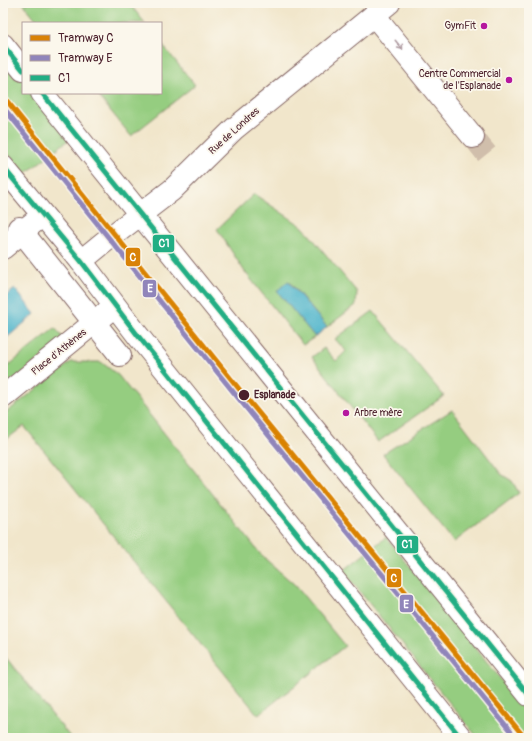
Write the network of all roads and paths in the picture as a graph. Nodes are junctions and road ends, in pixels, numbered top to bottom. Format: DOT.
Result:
graph roads {
  1 [pos="382,9"];
  2 [pos="3,45"];
  3 [pos="22,69"];
  4 [pos="43,94"];
  5 [pos="473,137"];
  6 [pos="3,167"];
  7 [pos="141,214"];
  8 [pos="43,215"];
  9 [pos="20,230"];
  10 [pos="3,248"];
  11 [pos="81,261"];
  12 [pos="116,305"];
  13 [pos="94,323"];
  14 [pos="120,355"];
  15 [pos="3,397"];
  16 [pos="529,695"];
  17 [pos="461,738"];
  1 -- 5 [label="street, one-way"];
  1 -- 7 [label="street, Rue de Londres"];
  2 -- 3 [label="street"];
  4 -- 7 [label="street"];
  6 -- 8 [label="street"];
  7 -- 11 [label="street, Rue de Londres"];
  7 -- 16 [label="street"];
  8 -- 9 [label="street"];
  8 -- 11 [label="street"];
  9 -- 10 [label="street"];
  9 -- 13 [label="street"];
  11 -- 12 [label="street"];
  12 -- 13 [label="street, Place d'Athènes"];
  12 -- 17 [label="street"];
  13 -- 14 [label="street"];
  13 -- 15 [label="street, Place d'Athènes"];
}
